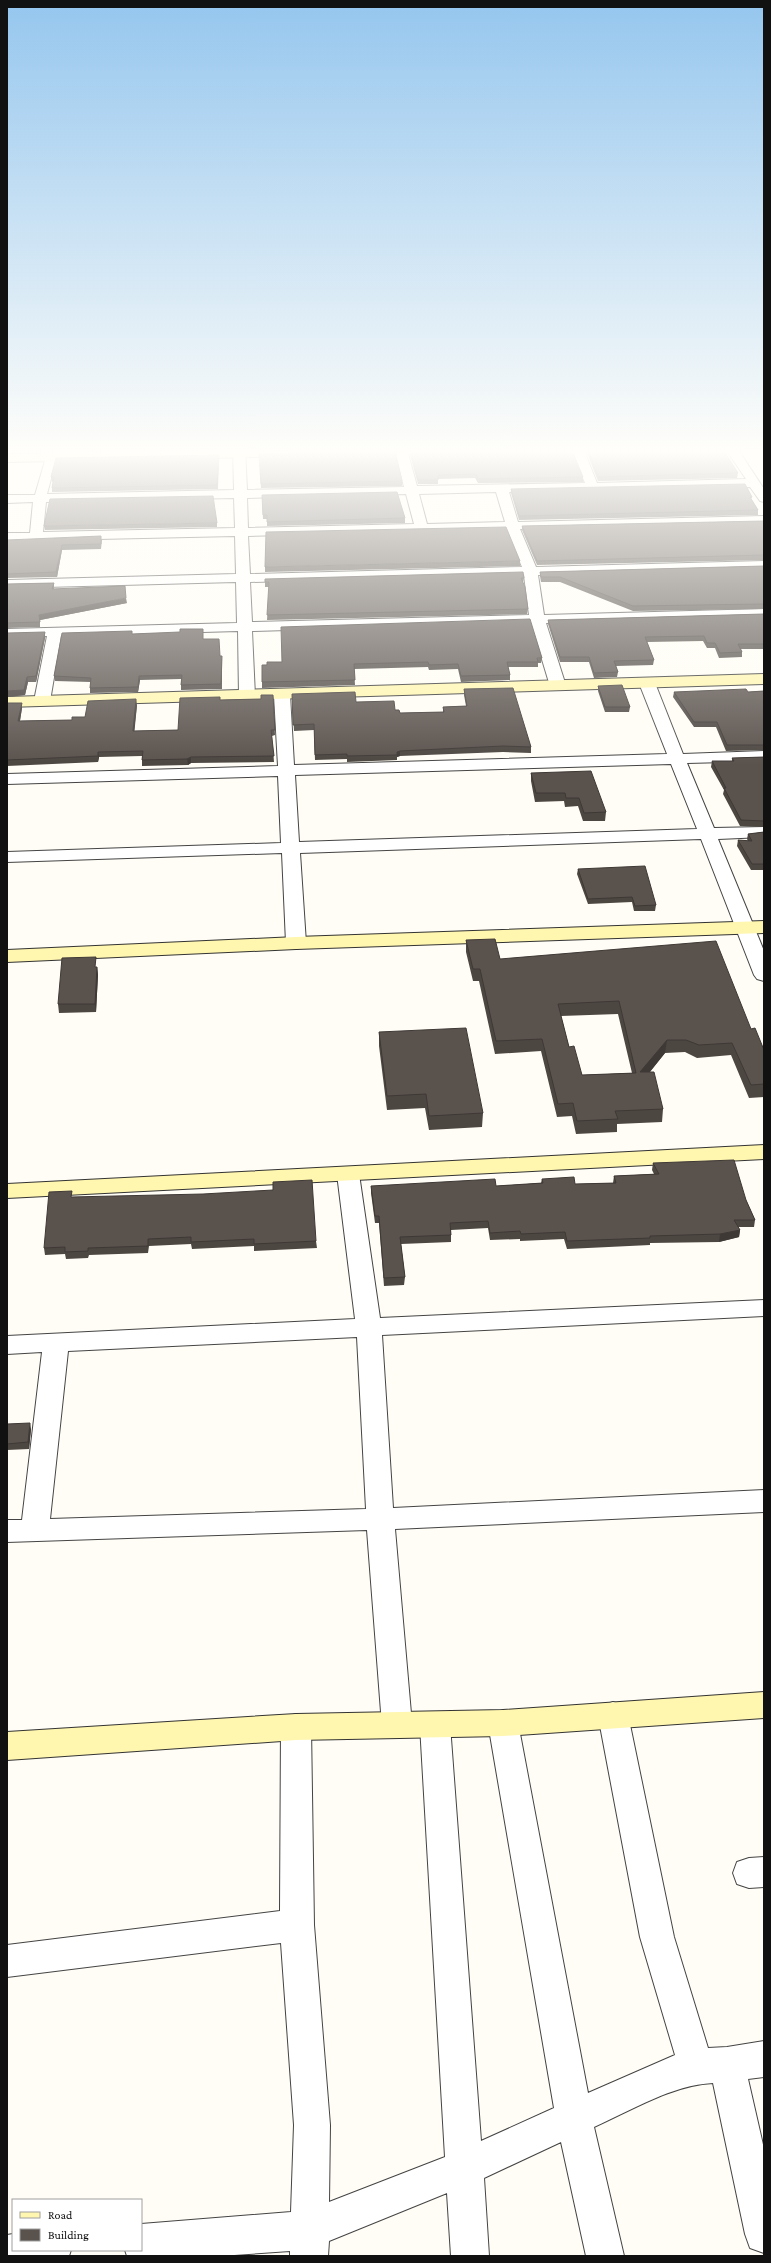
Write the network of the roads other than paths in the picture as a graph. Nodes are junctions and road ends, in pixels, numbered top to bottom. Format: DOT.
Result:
graph roads {
  1 [pos="242,554"];
  2 [pos="524,554"];
  3 [pos="764,565"];
  4 [pos="530,569"];
  5 [pos="243,578"];
  6 [pos="7,584"];
  7 [pos="764,613"];
  8 [pos="537,619"];
  9 [pos="244,626"];
  10 [pos="55,631"];
  11 [pos="7,633"];
  12 [pos="764,679"];
  13 [pos="647,684"];
  14 [pos="558,686"];
  15 [pos="282,695"];
  16 [pos="246,696"];
  17 [pos="42,701"];
  18 [pos="7,702"];
  19 [pos="764,756"];
  20 [pos="679,758"];
  21 [pos="287,772"];
  22 [pos="7,779"];
  23 [pos="764,832"];
  24 [pos="708,833"];
  25 [pos="292,848"];
  26 [pos="7,857"];
  27 [pos="755,927"];
  28 [pos="296,943"];
  29 [pos="7,956"];
  30 [pos="764,975"];
  31 [pos="764,1152"];
  32 [pos="348,1174"];
  33 [pos="7,1191"];
  34 [pos="764,1308"];
  35 [pos="369,1328"];
  36 [pos="56,1343"];
  37 [pos="7,1345"];
  38 [pos="764,1501"];
  39 [pos="380,1518"];
  40 [pos="35,1529"];
  41 [pos="7,1531"];
  42 [pos="764,1705"];
  43 [pos="613,1715"];
  44 [pos="503,1723"];
  45 [pos="397,1725"];
  46 [pos="436,1725"];
  47 [pos="296,1727"];
  48 [pos="7,1746"];
  49 [pos="297,1925"];
  50 [pos="7,1961"];
  51 [pos="764,2059"];
  52 [pos="712,2066"];
  53 [pos="574,2118"];
  54 [pos="463,2168"];
  55 [pos="764,2234"];
  56 [pos="142,2243"];
  57 [pos="308,2243"];
  58 [pos="470,2256"];
  59 [pos="605,2256"];
  1 -- 5 [label="street"];
  2 -- 4 [label="street"];
  3 -- 4 [label="street"];
  4 -- 5 [label="street"];
  4 -- 8 [label="street"];
  5 -- 6 [label="street"];
  5 -- 9 [label="street"];
  7 -- 8 [label="street"];
  8 -- 9 [label="street"];
  8 -- 14 [label="street"];
  9 -- 10 [label="street"];
  9 -- 16 [label="street"];
  10 -- 11 [label="street"];
  10 -- 17 [label="street"];
  12 -- 13 [label="street"];
  13 -- 14 [label="street"];
  13 -- 20 [label="street"];
  14 -- 15 [label="street"];
  15 -- 16 [label="street"];
  15 -- 21 [label="street"];
  16 -- 17 [label="street"];
  17 -- 18 [label="street"];
  19 -- 20 [label="street"];
  20 -- 21 [label="street"];
  20 -- 24 [label="street"];
  21 -- 22 [label="street"];
  21 -- 25 [label="street"];
  23 -- 24 [label="street"];
  24 -- 25 [label="street"];
  24 -- 27 [label="street"];
  25 -- 26 [label="street"];
  25 -- 28 [label="street"];
  27 -- 28 [label="street"];
  27 -- 30 [label="street"];
  28 -- 29 [label="street"];
  31 -- 32 [label="street"];
  32 -- 33 [label="street"];
  32 -- 35 [label="street"];
  34 -- 35 [label="street"];
  35 -- 36 [label="street"];
  35 -- 39 [label="street"];
  36 -- 37 [label="street"];
  36 -- 40 [label="street"];
  38 -- 39 [label="street"];
  39 -- 40 [label="street"];
  39 -- 45 [label="street"];
  40 -- 41 [label="street"];
  42 -- 43 [label="street"];
  43 -- 44 [label="street"];
  43 -- 52 [label="street"];
  44 -- 46 [label="street"];
  44 -- 53 [label="street"];
  45 -- 46 [label="street"];
  45 -- 47 [label="street"];
  46 -- 54 [label="street"];
  47 -- 48 [label="street"];
  47 -- 49 [label="street"];
  49 -- 50 [label="street"];
  49 -- 57 [label="street"];
  51 -- 52 [label="street"];
  52 -- 53 [label="street"];
  52 -- 55 [label="street"];
  53 -- 54 [label="street"];
  53 -- 59 [label="street"];
  54 -- 57 [label="street"];
  54 -- 58 [label="street"];
  56 -- 57 [label="street"];
}
